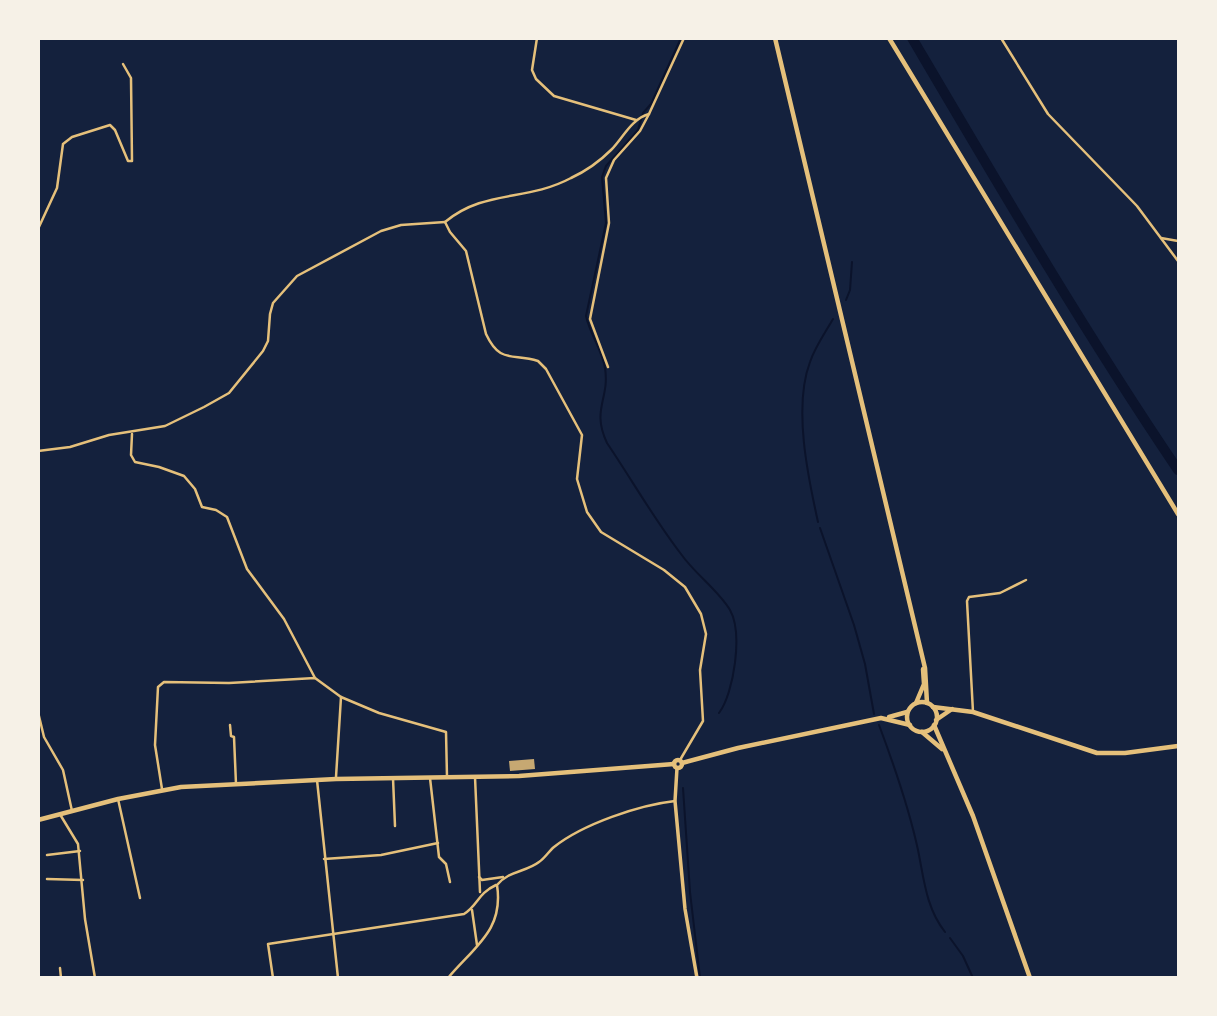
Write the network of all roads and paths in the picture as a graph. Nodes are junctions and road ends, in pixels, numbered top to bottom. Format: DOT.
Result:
graph roads {
  1 [pos="537,38"];
  2 [pos="684,38"];
  3 [pos="775,38"];
  4 [pos="889,38"];
  5 [pos="1002,38"];
  6 [pos="123,64"];
  7 [pos="647,114"];
  8 [pos="635,120"];
  9 [pos="445,222"];
  10 [pos="38,229"];
  11 [pos="1160,238"];
  12 [pos="1178,241"];
  13 [pos="1178,261"];
  14 [pos="608,367"];
  15 [pos="132,433"];
  16 [pos="38,451"];
  17 [pos="1178,514"];
  18 [pos="1026,580"];
  19 [pos="923,661"];
  20 [pos="315,678"];
  21 [pos="341,697"];
  22 [pos="916,704"];
  23 [pos="927,704"];
  24 [pos="933,707"];
  25 [pos="954,708"];
  26 [pos="38,712"];
  27 [pos="908,712"];
  28 [pos="973,712"];
  29 [pos="887,718"];
  30 [pos="935,723"];
  31 [pos="230,725"];
  32 [pos="910,725"];
  33 [pos="922,732"];
  34 [pos="1178,746"];
  35 [pos="944,750"];
  36 [pos="681,762"];
  37 [pos="676,766"];
  38 [pos="430,777"];
  39 [pos="447,777"];
  40 [pos="475,777"];
  41 [pos="393,778"];
  42 [pos="336,779"];
  43 [pos="317,780"];
  44 [pos="236,784"];
  45 [pos="162,789"];
  46 [pos="118,799"];
  47 [pos="675,802"];
  48 [pos="72,811"];
  49 [pos="60,815"];
  50 [pos="38,820"];
  51 [pos="395,826"];
  52 [pos="438,843"];
  53 [pos="80,851"];
  54 [pos="324,859"];
  55 [pos="50,860"];
  56 [pos="479,877"];
  57 [pos="503,877"];
  58 [pos="47,879"];
  59 [pos="83,880"];
  60 [pos="450,882"];
  61 [pos="497,885"];
  62 [pos="480,894"];
  63 [pos="140,898"];
  64 [pos="472,908"];
  65 [pos="332,934"];
  66 [pos="477,945"];
  67 [pos="60,968"];
  68 [pos="61,978"];
  69 [pos="95,978"];
  70 [pos="273,978"];
  71 [pos="338,978"];
  72 [pos="448,978"];
  73 [pos="697,978"];
  74 [pos="1030,978"];
  1 -- 8 [label="street"];
  2 -- 7 [label="street"];
  3 -- 19 [label="main road"];
  4 -- 17 [label="main road"];
  5 -- 11 [label="street"];
  6 -- 10 [label="street"];
  7 -- 8 [label="street"];
  7 -- 14 [label="street"];
  8 -- 9 [label="street"];
  9 -- 15 [label="street"];
  9 -- 36 [label="street"];
  11 -- 12 [label="street"];
  11 -- 13 [label="street"];
  15 -- 16 [label="street"];
  15 -- 20 [label="street"];
  18 -- 28 [label="street"];
  19 -- 22 [label="main road"];
  19 -- 23 [label="main road"];
  20 -- 21 [label="street"];
  20 -- 45 [label="street"];
  21 -- 39 [label="street"];
  21 -- 42 [label="street"];
  22 -- 23 [label="main road"];
  22 -- 27 [label="main road"];
  23 -- 24 [label="main road"];
  24 -- 25 [label="main road"];
  24 -- 30 [label="main road"];
  25 -- 28 [label="main road"];
  25 -- 30 [label="main road"];
  26 -- 48 [label="street"];
  27 -- 29 [label="main road"];
  27 -- 32 [label="main road"];
  28 -- 34 [label="main road"];
  29 -- 32 [label="main road"];
  29 -- 36 [label="main road"];
  30 -- 33 [label="main road"];
  30 -- 35 [label="main road"];
  31 -- 44 [label="street"];
  32 -- 33 [label="main road"];
  33 -- 35 [label="main road"];
  35 -- 74 [label="main road"];
  36 -- 37 [label="main road"];
  37 -- 40 [label="main road"];
  37 -- 47 [label="street"];
  38 -- 39 [label="main road"];
  38 -- 41 [label="main road"];
  38 -- 52 [label="street"];
  39 -- 40 [label="main road"];
  40 -- 56 [label="street"];
  41 -- 42 [label="main road"];
  41 -- 51 [label="street"];
  42 -- 43 [label="main road"];
  43 -- 44 [label="main road"];
  43 -- 54 [label="street"];
  44 -- 45 [label="main road"];
  45 -- 46 [label="main road"];
  46 -- 48 [label="main road"];
  46 -- 63 [label="street"];
  47 -- 57 [label="street"];
  47 -- 73 [label="street"];
  48 -- 49 [label="main road"];
  49 -- 50 [label="main road"];
  49 -- 53 [label="street"];
  52 -- 54 [label="street"];
  52 -- 60 [label="street"];
  53 -- 55 [label="street"];
  53 -- 59 [label="street"];
  54 -- 65 [label="street"];
  56 -- 57 [label="street"];
  56 -- 62 [label="street"];
  57 -- 61 [label="street"];
  58 -- 59 [label="street"];
  59 -- 69 [label="street"];
  61 -- 62 [label="street"];
  61 -- 66 [label="street"];
  62 -- 64 [label="street"];
  64 -- 65 [label="street"];
  64 -- 66 [label="street"];
  65 -- 70 [label="street"];
  65 -- 71 [label="street"];
  66 -- 72 [label="street"];
  67 -- 68 [label="street"];
}
